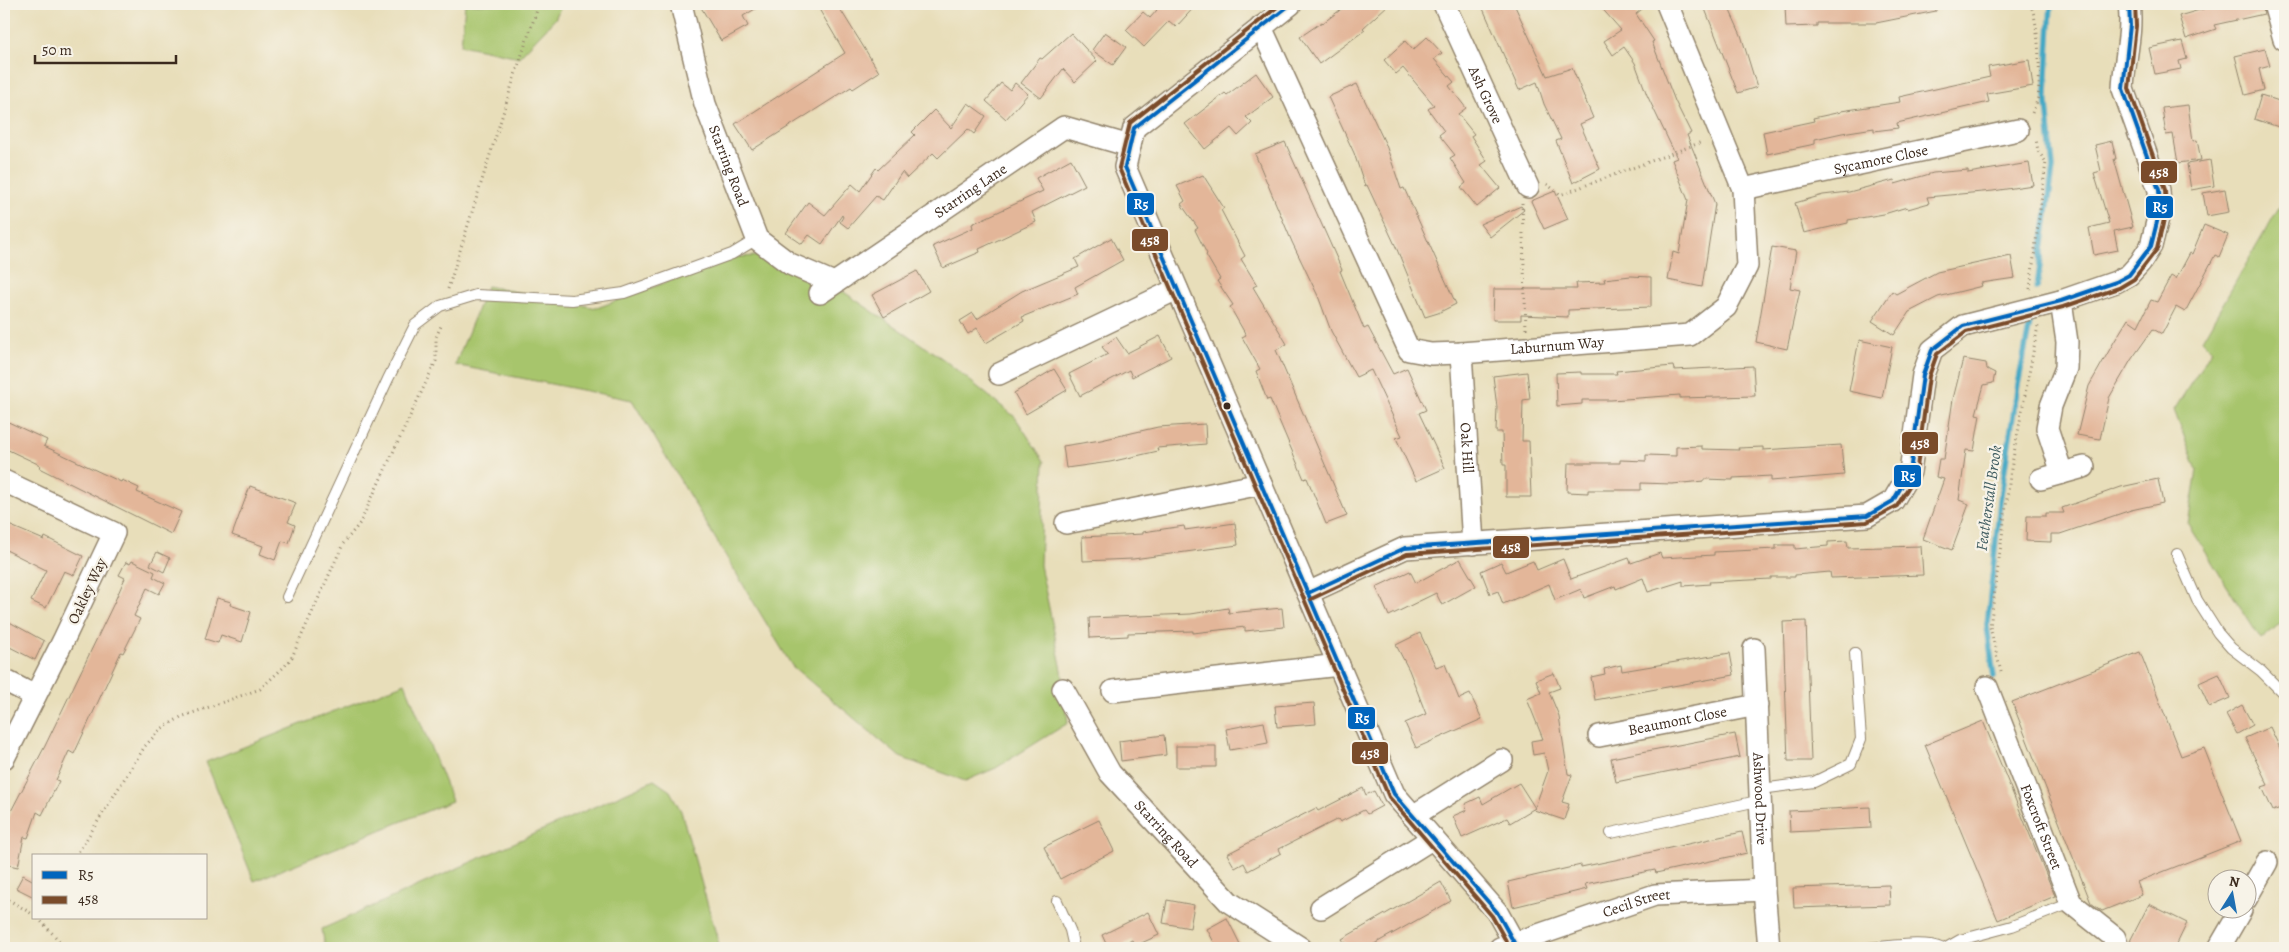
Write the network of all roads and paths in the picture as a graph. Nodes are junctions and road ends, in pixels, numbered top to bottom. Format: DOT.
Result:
graph roads {
  1 [pos="540,4"];
  2 [pos="681,4"];
  3 [pos="1291,4"];
  4 [pos="1444,4"];
  5 [pos="1668,4"];
  6 [pos="2030,4"];
  7 [pos="2129,4"];
  8 [pos="2274,4"];
  9 [pos="1261,27"];
  10 [pos="2284,39"];
  11 [pos="2028,129"];
  12 [pos="1721,135"];
  13 [pos="1130,146"];
  14 [pos="1528,187"];
  15 [pos="1743,190"];
  16 [pos="757,239"];
  17 [pos="1177,289"];
  18 [pos="450,303"];
  19 [pos="2043,306"];
  20 [pos="1527,348"];
  21 [pos="1460,353"];
  22 [pos="999,374"];
  23 [pos="2084,467"];
  24 [pos="2062,473"];
  25 [pos="2041,479"];
  26 [pos="4,480"];
  27 [pos="1261,484"];
  28 [pos="1066,523"];
  29 [pos="1473,544"];
  30 [pos="2177,554"];
  31 [pos="1308,593"];
  32 [pos="287,597"];
  33 [pos="1754,649"];
  34 [pos="1855,653"];
  35 [pos="1339,665"];
  36 [pos="4,680"];
  37 [pos="1995,684"];
  38 [pos="1063,689"];
  39 [pos="1113,690"];
  40 [pos="2285,695"];
  41 [pos="35,696"];
  42 [pos="1757,705"];
  43 [pos="1599,736"];
  44 [pos="4,758"];
  45 [pos="1502,760"];
  46 [pos="1761,795"];
  47 [pos="1413,816"];
  48 [pos="1611,832"];
  49 [pos="1433,838"];
  50 [pos="77,854"];
  51 [pos="2267,862"];
  52 [pos="2256,881"];
  53 [pos="1764,890"];
  54 [pos="4,897"];
  55 [pos="1057,901"];
  56 [pos="2071,903"];
  57 [pos="1321,908"];
  58 [pos="32,914"];
  59 [pos="40,920"];
  60 [pos="2235,920"];
  61 [pos="1510,946"];
  62 [pos="66,948"];
  63 [pos="1074,948"];
  64 [pos="1301,948"];
  65 [pos="1769,948"];
  66 [pos="1868,948"];
  67 [pos="1941,948"];
  68 [pos="1946,948"];
  69 [pos="2118,948"];
  70 [pos="2219,948"];
  1 -- 18 [label="path"];
  2 -- 16 [label="street, Starring Road"];
  3 -- 9 [label="street"];
  4 -- 14 [label="street, Ash Grove"];
  5 -- 12 [label="street, Laburnum Way"];
  6 -- 11 [label="path"];
  7 -- 19 [label="street"];
  8 -- 10 [label="street"];
  9 -- 13 [label="street"];
  9 -- 21 [label="street, Laburnum Way"];
  11 -- 15 [label="street, Sycamore Close"];
  11 -- 19 [label="path"];
  12 -- 14 [label="path"];
  12 -- 15 [label="street, Laburnum Way"];
  13 -- 16 [label="street, Starring Lane"];
  13 -- 17 [label="street"];
  14 -- 20 [label="path"];
  15 -- 20 [label="street, Laburnum Way"];
  16 -- 18 [label="lane"];
  17 -- 22 [label="street"];
  17 -- 27 [label="street"];
  18 -- 32 [label="lane"];
  18 -- 50 [label="path"];
  19 -- 24 [label="street"];
  19 -- 29 [label="street"];
  19 -- 37 [label="path"];
  20 -- 21 [label="street, Laburnum Way"];
  21 -- 29 [label="street, Oak Hill"];
  23 -- 24 [label="street"];
  24 -- 25 [label="street"];
  26 -- 41 [label="street, Oakley Way"];
  27 -- 28 [label="street"];
  27 -- 31 [label="street"];
  29 -- 31 [label="street"];
  30 -- 40 [label="lane"];
  31 -- 35 [label="street"];
  33 -- 42 [label="street, Ashwood Drive"];
  34 -- 46 [label="lane"];
  35 -- 39 [label="street"];
  35 -- 47 [label="street"];
  36 -- 41 [label="street"];
  37 -- 56 [label="street, Foxcroft Street"];
  38 -- 64 [label="street, Starring Road"];
  41 -- 44 [label="street, Oakley Way"];
  42 -- 43 [label="street, Beaumont Close"];
  42 -- 46 [label="street, Ashwood Drive"];
  45 -- 47 [label="street"];
  46 -- 48 [label="lane"];
  46 -- 53 [label="street, Ashwood Drive"];
  47 -- 49 [label="street"];
  49 -- 57 [label="street"];
  49 -- 61 [label="street"];
  51 -- 52 [label="street"];
  53 -- 61 [label="street, Cecil Street"];
  53 -- 65 [label="street, Ashwood Drive"];
  54 -- 58 [label="path"];
  55 -- 63 [label="lane"];
  56 -- 68 [label="lane"];
  56 -- 69 [label="street"];
  59 -- 62 [label="path"];
  60 -- 70 [label="street"];
  66 -- 67 [label="lane"];
}
